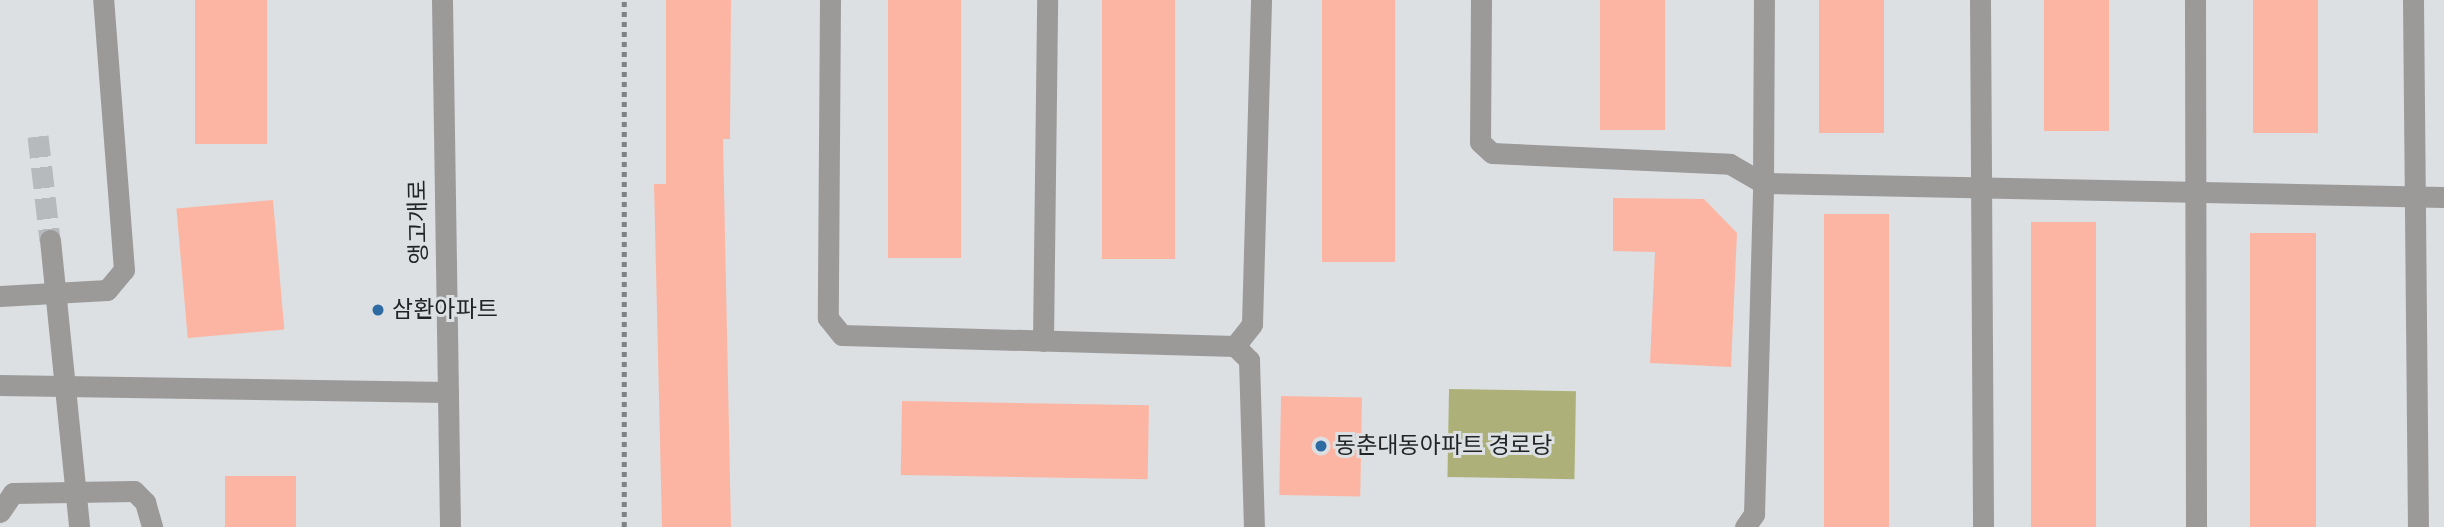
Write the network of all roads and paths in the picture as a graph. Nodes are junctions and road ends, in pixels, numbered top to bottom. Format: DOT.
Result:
graph roads {
  1 [pos="103,0"];
  2 [pos="442,0"];
  3 [pos="624,0"];
  4 [pos="830,0"];
  5 [pos="1047,0"];
  6 [pos="1261,0"];
  7 [pos="1481,0"];
  8 [pos="1765,0"];
  9 [pos="1980,0"];
  10 [pos="2195,0"];
  11 [pos="2413,0"];
  12 [pos="1763,183"];
  13 [pos="1982,188"];
  14 [pos="2194,192"];
  15 [pos="2412,197"];
  16 [pos="2444,197"];
  17 [pos="50,240"];
  18 [pos="55,294"];
  19 [pos="0,296"];
  20 [pos="1043,341"];
  21 [pos="1235,346"];
  22 [pos="0,385"];
  23 [pos="65,386"];
  24 [pos="448,392"];
  25 [pos="75,488"];
  26 [pos="0,512"];
  27 [pos="79,527"];
  28 [pos="152,527"];
  29 [pos="450,527"];
  30 [pos="624,527"];
  31 [pos="1254,527"];
  32 [pos="1745,527"];
  33 [pos="1983,527"];
  34 [pos="2196,527"];
  35 [pos="2418,527"];
  1 -- 18 [label="street"];
  2 -- 24 [label="street, 앵고개로"];
  3 -- 30 [label="path"];
  4 -- 20 [label="street"];
  5 -- 20 [label="street"];
  6 -- 21 [label="street"];
  7 -- 12 [label="street"];
  8 -- 12 [label="street"];
  9 -- 13 [label="street"];
  10 -- 14 [label="street"];
  11 -- 15 [label="street"];
  12 -- 13 [label="street"];
  12 -- 32 [label="street"];
  13 -- 14 [label="street"];
  13 -- 33 [label="street"];
  14 -- 15 [label="street"];
  14 -- 34 [label="street"];
  15 -- 16 [label="street"];
  15 -- 35 [label="street"];
  17 -- 18 [label="street"];
  18 -- 19 [label="street"];
  18 -- 23 [label="street"];
  20 -- 21 [label="street"];
  21 -- 31 [label="street"];
  22 -- 23 [label="street"];
  23 -- 24 [label="street"];
  23 -- 25 [label="street"];
  24 -- 29 [label="street, 앵고개로"];
  25 -- 26 [label="street"];
  25 -- 27 [label="street"];
  25 -- 28 [label="street"];
}
